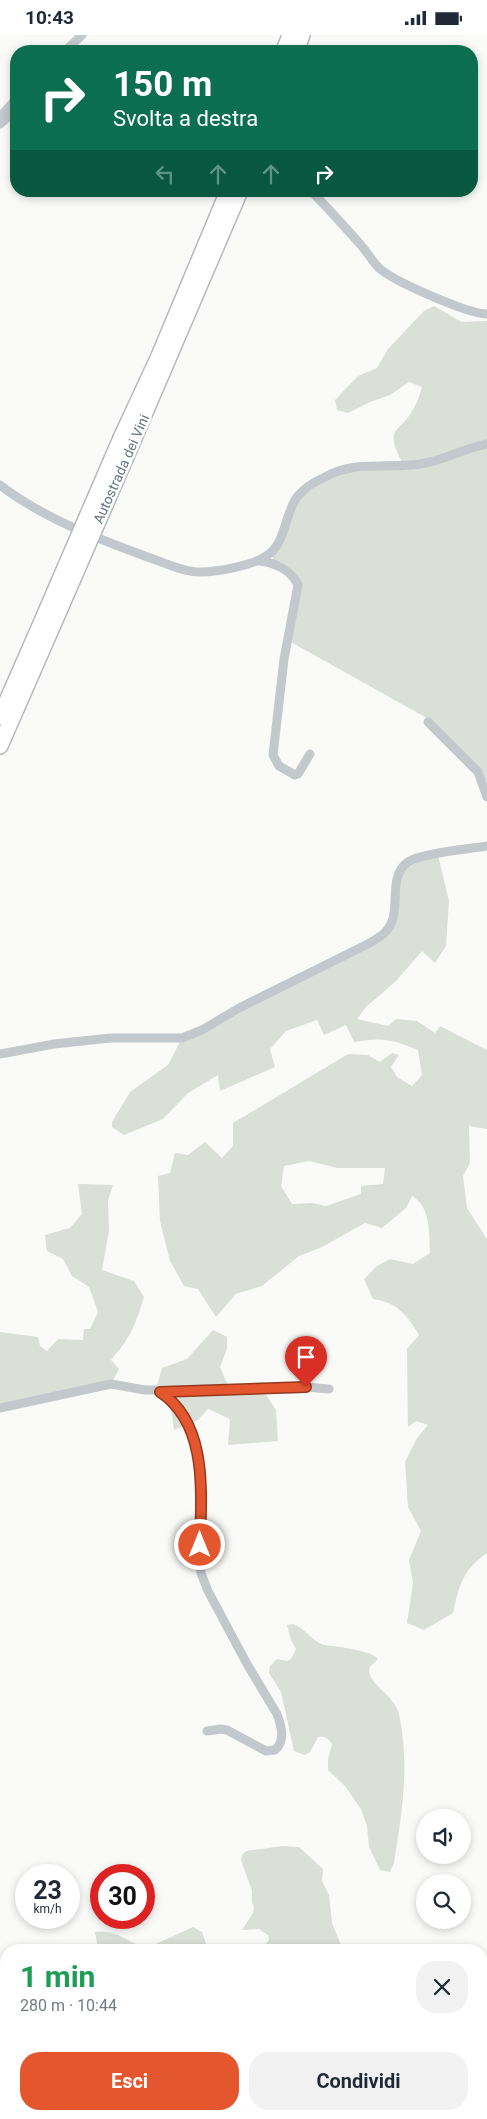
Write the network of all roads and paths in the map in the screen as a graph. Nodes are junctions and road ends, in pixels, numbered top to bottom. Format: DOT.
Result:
graph roads {
  1 [pos="82,35"];
  2 [pos="71,45"];
  3 [pos="10,106"];
  4 [pos="10,115"];
  5 [pos="0,117"];
  6 [pos="0,124"];
  7 [pos="225,197"];
  8 [pos="237,197"];
  9 [pos="317,197"];
  10 [pos="487,314"];
  11 [pos="126,441"];
  12 [pos="487,444"];
  13 [pos="0,485"];
  14 [pos="260,561"];
  15 [pos="48,623"];
  16 [pos="0,717"];
  17 [pos="428,722"];
  18 [pos="0,746"];
  19 [pos="310,754"];
  20 [pos="487,797"];
  21 [pos="487,846"];
  22 [pos="0,1054"];
  23 [pos="329,1389"];
  24 [pos="160,1392"];
  25 [pos="0,1408"];
  26 [pos="207,1731"];
  1 -- 2 [label="street"];
  3 -- 5 [label="street"];
  4 -- 6 [label="street"];
  7 -- 11 [label="highway, Autostrada dei Vini"];
  8 -- 11 [label="highway, Autostrada dei Vini"];
  9 -- 10 [label="street"];
  11 -- 15 [label="highway, Autostrada dei Vini, bridge"];
  12 -- 14 [label="street"];
  13 -- 14 [label="street"];
  14 -- 19 [label="street"];
  15 -- 16 [label="highway, Autostrada dei Vini"];
  15 -- 18 [label="highway, Autostrada dei Vini"];
  17 -- 20 [label="street"];
  21 -- 22 [label="street"];
  23 -- 24 [label="street"];
  24 -- 25 [label="street"];
  24 -- 26 [label="street"];
}
